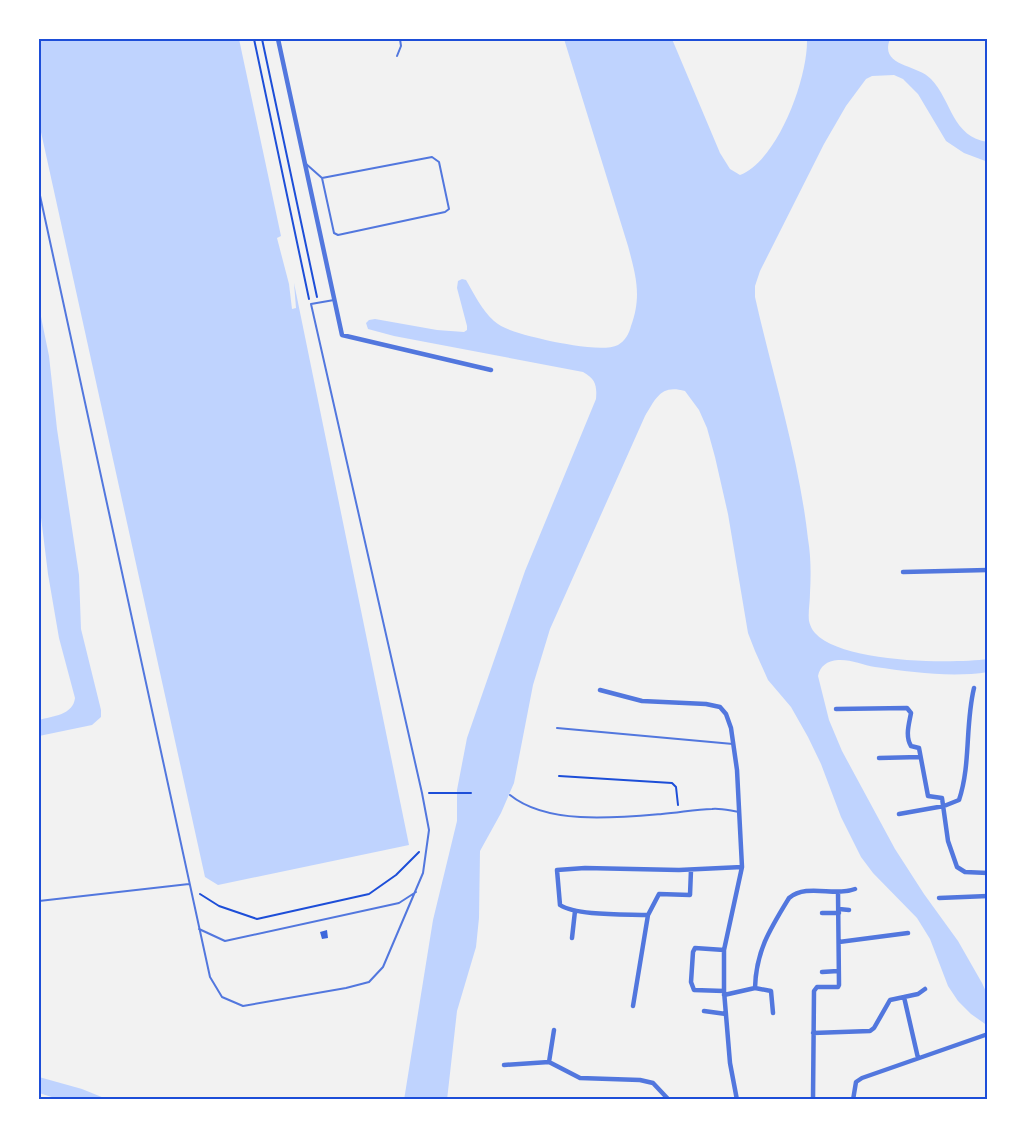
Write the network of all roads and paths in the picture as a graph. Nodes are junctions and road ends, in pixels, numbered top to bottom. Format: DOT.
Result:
graph roads {
  1 [pos="254,39"];
  2 [pos="262,39"];
  3 [pos="278,39"];
  4 [pos="400,39"];
  5 [pos="397,56"];
  6 [pos="304,162"];
  7 [pos="322,178"];
  8 [pos="39,191"];
  9 [pos="334,300"];
  10 [pos="319,303"];
  11 [pos="311,304"];
  12 [pos="491,370"];
  13 [pos="988,570"];
  14 [pos="903,572"];
  15 [pos="974,688"];
  16 [pos="600,690"];
  17 [pos="836,709"];
  18 [pos="557,728"];
  19 [pos="734,744"];
  20 [pos="920,757"];
  21 [pos="879,758"];
  22 [pos="559,776"];
  23 [pos="422,793"];
  24 [pos="471,793"];
  25 [pos="510,795"];
  26 [pos="944,806"];
  27 [pos="678,811"];
  28 [pos="740,812"];
  29 [pos="899,814"];
  30 [pos="428,844"];
  31 [pos="742,867"];
  32 [pos="691,870"];
  33 [pos="988,873"];
  34 [pos="190,886"];
  35 [pos="855,890"];
  36 [pos="416,892"];
  37 [pos="838,892"];
  38 [pos="988,896"];
  39 [pos="939,898"];
  40 [pos="39,902"];
  41 [pos="575,910"];
  42 [pos="849,910"];
  43 [pos="839,911"];
  44 [pos="822,913"];
  45 [pos="648,915"];
  46 [pos="199,928"];
  47 [pos="908,933"];
  48 [pos="572,938"];
  49 [pos="839,942"];
  50 [pos="724,950"];
  51 [pos="838,971"];
  52 [pos="822,972"];
  53 [pos="755,988"];
  54 [pos="926,989"];
  55 [pos="724,993"];
  56 [pos="904,997"];
  57 [pos="633,1006"];
  58 [pos="704,1011"];
  59 [pos="773,1013"];
  60 [pos="726,1014"];
  61 [pos="554,1030"];
  62 [pos="813,1033"];
  63 [pos="988,1034"];
  64 [pos="918,1058"];
  65 [pos="549,1062"];
  66 [pos="504,1065"];
  67 [pos="669,1100"];
  68 [pos="737,1100"];
  69 [pos="813,1100"];
  70 [pos="853,1100"];
  1 -- 11 [label="path"];
  2 -- 10 [label="path"];
  3 -- 6 [label="street"];
  4 -- 5 [label="lane"];
  6 -- 7 [label="lane"];
  6 -- 9 [label="street"];
  7 -- 7 [label="lane"];
  8 -- 34 [label="lane"];
  9 -- 10 [label="lane"];
  9 -- 12 [label="street"];
  10 -- 11 [label="lane"];
  11 -- 23 [label="lane"];
  13 -- 14 [label="street"];
  15 -- 26 [label="street"];
  16 -- 19 [label="street"];
  17 -- 20 [label="street"];
  18 -- 19 [label="lane"];
  19 -- 28 [label="street"];
  20 -- 21 [label="street"];
  20 -- 26 [label="street"];
  22 -- 27 [label="path"];
  23 -- 24 [label="path"];
  23 -- 30 [label="lane"];
  25 -- 27 [label="lane"];
  26 -- 29 [label="street"];
  26 -- 33 [label="street"];
  27 -- 28 [label="lane"];
  28 -- 31 [label="street"];
  30 -- 34 [label="path"];
  30 -- 36 [label="lane"];
  31 -- 32 [label="street"];
  31 -- 50 [label="street"];
  32 -- 41 [label="street"];
  32 -- 45 [label="street"];
  34 -- 40 [label="lane"];
  34 -- 46 [label="lane"];
  35 -- 37 [label="street"];
  36 -- 46 [label="lane"];
  36 -- 46 [label="lane"];
  37 -- 43 [label="street"];
  37 -- 53 [label="street"];
  38 -- 39 [label="street"];
  41 -- 45 [label="street"];
  41 -- 48 [label="street"];
  42 -- 43 [label="street"];
  43 -- 44 [label="street"];
  43 -- 49 [label="street"];
  45 -- 57 [label="street"];
  47 -- 49 [label="street"];
  49 -- 51 [label="street"];
  50 -- 55 [label="street"];
  50 -- 55 [label="street"];
  51 -- 52 [label="street"];
  51 -- 62 [label="street"];
  53 -- 55 [label="street"];
  53 -- 59 [label="street"];
  54 -- 56 [label="street"];
  55 -- 60 [label="street"];
  56 -- 62 [label="street"];
  56 -- 64 [label="street"];
  58 -- 60 [label="street"];
  60 -- 68 [label="street"];
  61 -- 65 [label="street"];
  62 -- 69 [label="street"];
  63 -- 64 [label="street"];
  64 -- 70 [label="street"];
  65 -- 66 [label="street"];
  65 -- 67 [label="street"];
}
